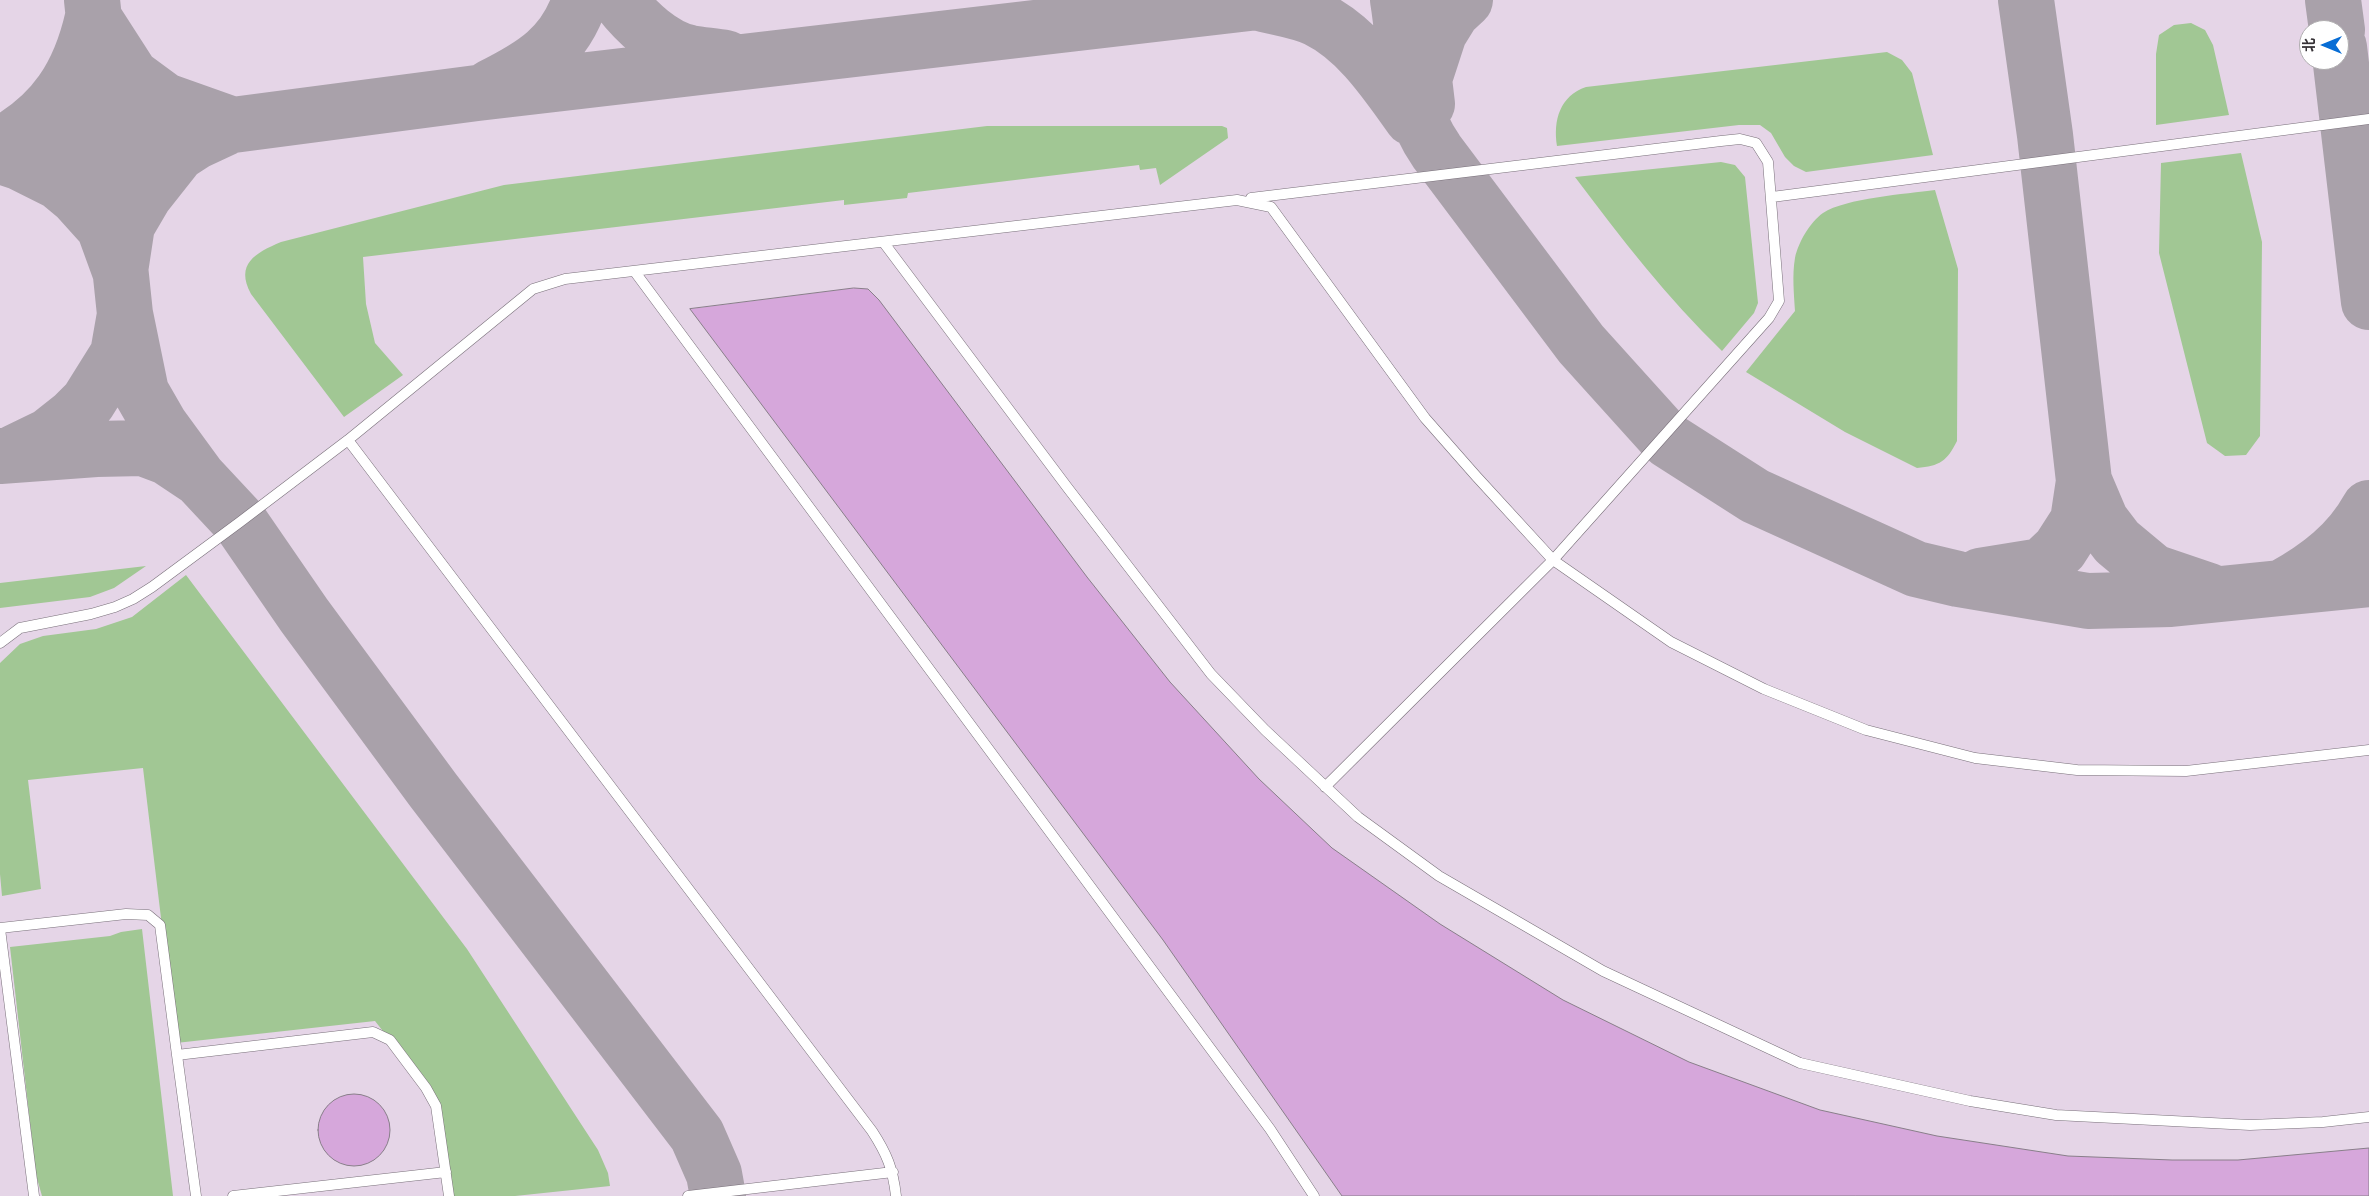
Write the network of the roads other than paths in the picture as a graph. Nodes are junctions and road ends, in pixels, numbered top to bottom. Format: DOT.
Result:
graph roads {
  1 [pos="2369,119"];
  2 [pos="1772,197"];
  3 [pos="1237,200"];
  4 [pos="884,243"];
  5 [pos="635,272"];
  6 [pos="348,440"];
  7 [pos="1553,560"];
  8 [pos="0,643"];
  9 [pos="2369,750"];
  10 [pos="1325,787"];
  11 [pos="0,928"];
  12 [pos="177,1055"];
  13 [pos="2369,1117"];
  14 [pos="446,1172"];
  15 [pos="893,1172"];
  16 [pos="34,1196"];
  17 [pos="196,1196"];
  18 [pos="233,1196"];
  19 [pos="449,1196"];
  20 [pos="688,1196"];
  21 [pos="896,1196"];
  22 [pos="1314,1196"];
  1 -- 2 [label="lane"];
  2 -- 3 [label="lane"];
  2 -- 7 [label="lane"];
  3 -- 4 [label="lane"];
  3 -- 7 [label="lane"];
  4 -- 5 [label="lane"];
  4 -- 10 [label="lane"];
  5 -- 6 [label="lane"];
  5 -- 22 [label="lane"];
  6 -- 8 [label="lane"];
  6 -- 15 [label="lane"];
  7 -- 9 [label="lane"];
  7 -- 10 [label="lane"];
  10 -- 13 [label="lane"];
  11 -- 12 [label="lane"];
  11 -- 16 [label="lane"];
  12 -- 14 [label="lane"];
  12 -- 17 [label="lane"];
  14 -- 18 [label="lane"];
  14 -- 19 [label="lane"];
  15 -- 20 [label="lane"];
  15 -- 21 [label="lane"];
}
